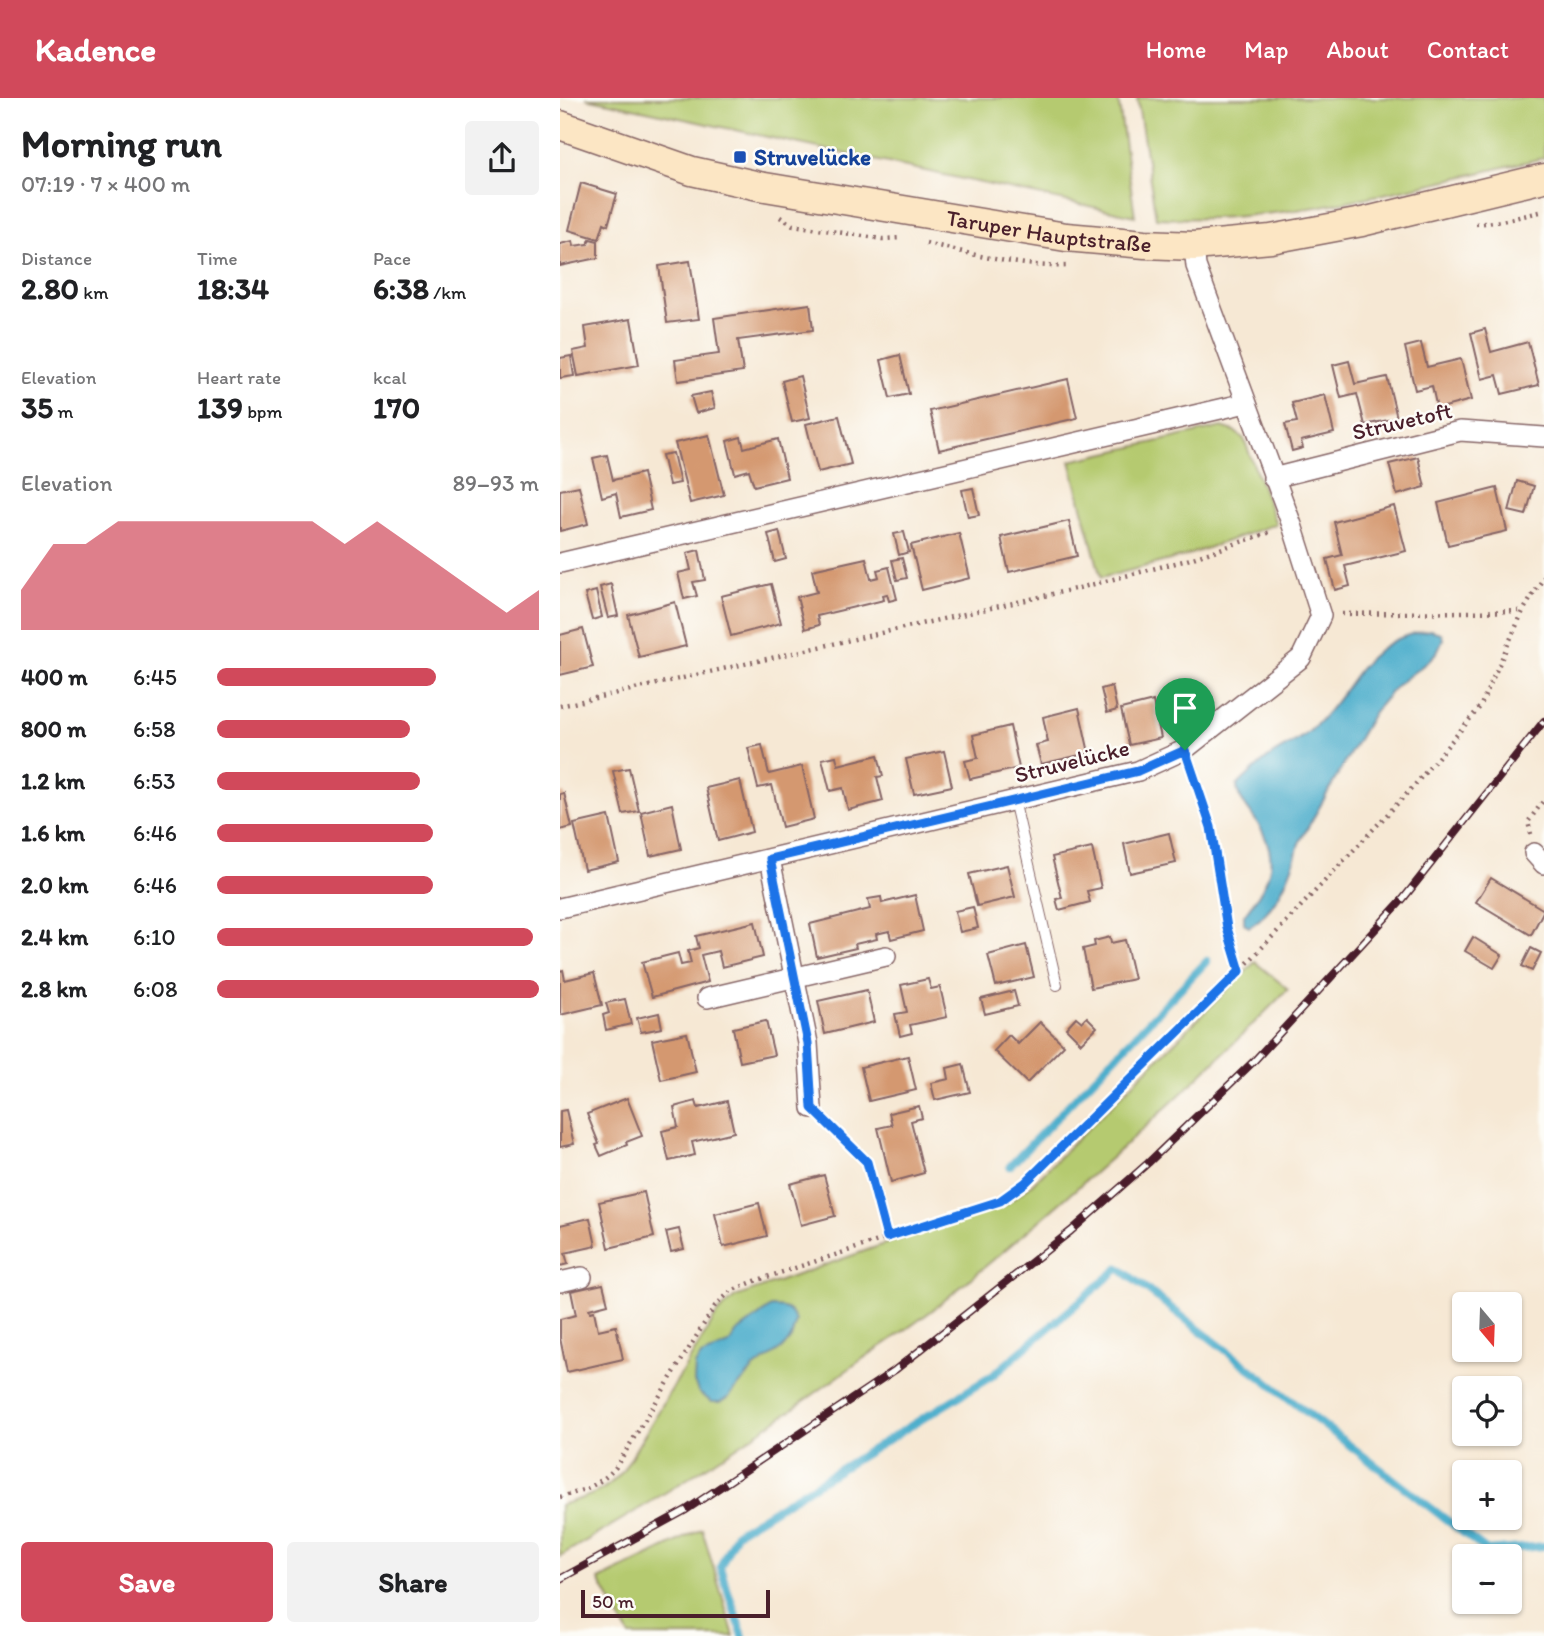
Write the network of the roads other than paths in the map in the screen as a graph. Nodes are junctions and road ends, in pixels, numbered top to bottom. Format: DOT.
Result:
graph roads {
  1 [pos="560,125"];
  2 [pos="1544,178"];
  3 [pos="1194,246"];
  4 [pos="1246,403"];
  5 [pos="1544,438"];
  6 [pos="1273,478"];
  7 [pos="560,563"];
  8 [pos="1014,800"];
  9 [pos="770,859"];
  10 [pos="560,908"];
  11 [pos="886,956"];
  12 [pos="795,978"];
  13 [pos="1057,985"];
  14 [pos="707,998"];
  15 [pos="812,1108"];
  16 [pos="582,1277"];
  17 [pos="560,1282"];
  1 -- 3 [label="street, Taruper Hauptstraße"];
  2 -- 3 [label="street, Taruper Hauptstraße"];
  3 -- 4 [label="street"];
  4 -- 6 [label="street"];
  4 -- 7 [label="street"];
  5 -- 6 [label="street, Struvetoft"];
  6 -- 8 [label="street, Struvelücke"];
  8 -- 9 [label="street, Struvelücke"];
  8 -- 13 [label="lane"];
  9 -- 10 [label="street, Struvelücke"];
  9 -- 12 [label="street"];
  11 -- 12 [label="street"];
  12 -- 14 [label="street"];
  12 -- 15 [label="street"];
  16 -- 17 [label="street"];
}
